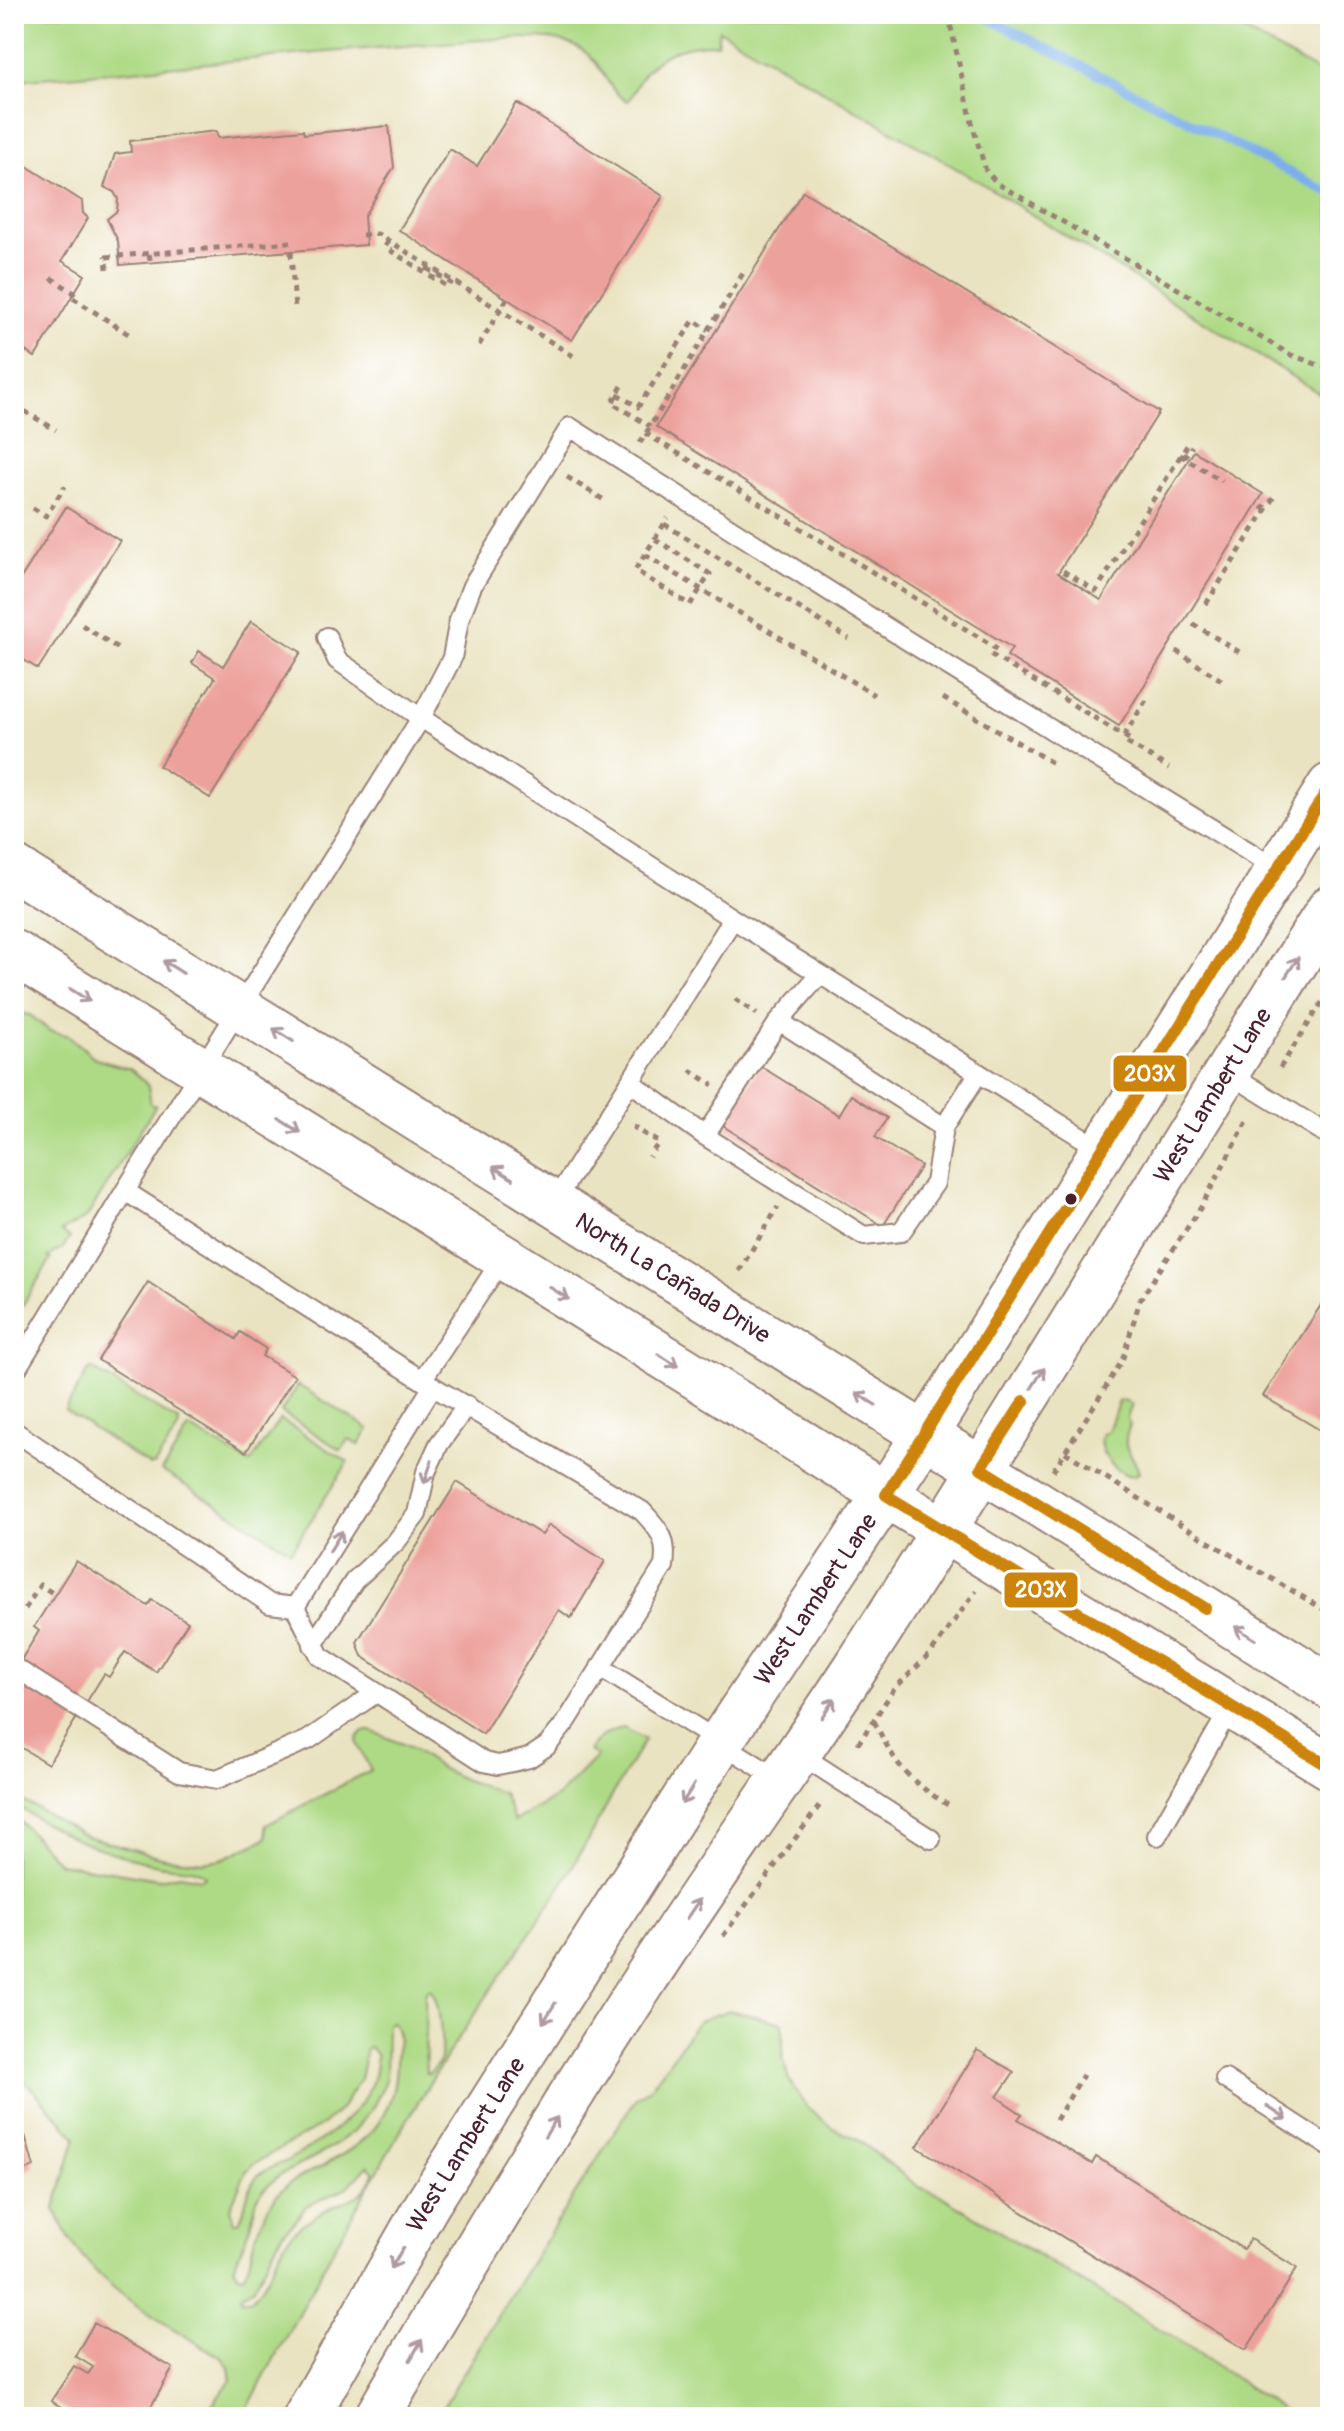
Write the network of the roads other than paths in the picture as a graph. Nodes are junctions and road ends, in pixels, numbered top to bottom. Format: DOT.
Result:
graph roads {
  1 [pos="327,637"];
  2 [pos="421,718"];
  3 [pos="1330,786"];
  4 [pos="14,868"];
  5 [pos="1277,869"];
  6 [pos="1330,908"];
  7 [pos="733,919"];
  8 [pos="14,953"];
  9 [pos="820,974"];
  10 [pos="239,1008"];
  11 [pos="779,1021"];
  12 [pos="200,1070"];
  13 [pos="1225,1071"];
  14 [pos="978,1074"];
  15 [pos="630,1082"];
  16 [pos="944,1127"];
  17 [pos="705,1136"];
  18 [pos="1330,1136"];
  19 [pos="1102,1150"];
  20 [pos="125,1191"];
  21 [pos="553,1204"];
  22 [pos="503,1258"];
  23 [pos="14,1373"];
  24 [pos="428,1383"];
  25 [pos="467,1405"];
  26 [pos="14,1431"];
  27 [pos="925,1435"];
  28 [pos="981,1468"];
  29 [pos="886,1495"];
  30 [pos="942,1529"];
  31 [pos="295,1607"];
  32 [pos="313,1645"];
  33 [pos="14,1667"];
  34 [pos="600,1667"];
  35 [pos="1330,1687"];
  36 [pos="376,1693"];
  37 [pos="1231,1707"];
  38 [pos="721,1741"];
  39 [pos="789,1767"];
  40 [pos="1330,1767"];
  41 [pos="1157,1836"];
  42 [pos="931,1839"];
  43 [pos="1225,2079"];
  44 [pos="1330,2147"];
  45 [pos="306,2417"];
  46 [pos="377,2417"];
  1 -- 2 [label="lane"];
  2 -- 5 [label="lane"];
  2 -- 7 [label="lane"];
  2 -- 10 [label="lane"];
  3 -- 5 [label="main road, West Lambert Lane"];
  10 -- 4 [label="main road, North La Cañada Drive, one-way"];
  5 -- 19 [label="main road, West Lambert Lane"];
  13 -- 6 [label="main road, West Lambert Lane, one-way"];
  7 -- 9 [label="lane"];
  7 -- 15 [label="lane"];
  8 -- 12 [label="main road, one-way"];
  9 -- 11 [label="lane"];
  9 -- 14 [label="lane"];
  10 -- 12 [label="lane"];
  21 -- 10 [label="main road, North La Cañada Drive, one-way"];
  11 -- 16 [label="lane"];
  11 -- 17 [label="lane"];
  12 -- 20 [label="lane"];
  12 -- 22 [label="main road, one-way"];
  13 -- 18 [label="lane"];
  28 -- 13 [label="main road, West Lambert Lane, one-way"];
  14 -- 16 [label="lane"];
  14 -- 19 [label="lane"];
  15 -- 17 [label="lane"];
  15 -- 21 [label="lane"];
  16 -- 17 [label="lane"];
  19 -- 27 [label="main road, West Lambert Lane"];
  20 -- 23 [label="lane"];
  20 -- 24 [label="lane"];
  27 -- 21 [label="main road, North La Cañada Drive, one-way"];
  22 -- 24 [label="lane"];
  22 -- 29 [label="main road, one-way"];
  24 -- 25 [label="lane"];
  31 -- 24 [label="lane, one-way"];
  25 -- 32 [label="lane, one-way"];
  25 -- 34 [label="lane"];
  26 -- 31 [label="lane"];
  27 -- 28 [label="main road, North La Cañada Drive"];
  27 -- 29 [label="main road, West Lambert Lane"];
  28 -- 30 [label="main road, West Lambert Lane"];
  35 -- 28 [label="main road, North La Cañada Drive, one-way"];
  29 -- 30 [label="main road"];
  29 -- 38 [label="main road, West Lambert Lane"];
  30 -- 37 [label="main road"];
  39 -- 30 [label="main road, West Lambert Lane, one-way"];
  31 -- 32 [label="lane"];
  32 -- 36 [label="lane"];
  33 -- 36 [label="lane"];
  34 -- 36 [label="lane"];
  34 -- 38 [label="lane"];
  37 -- 40 [label="main road"];
  37 -- 41 [label="lane"];
  38 -- 39 [label="lane"];
  38 -- 45 [label="main road, West Lambert Lane, one-way"];
  39 -- 42 [label="lane"];
  46 -- 39 [label="main road, West Lambert Lane, one-way"];
  43 -- 44 [label="lane, one-way"];
}
